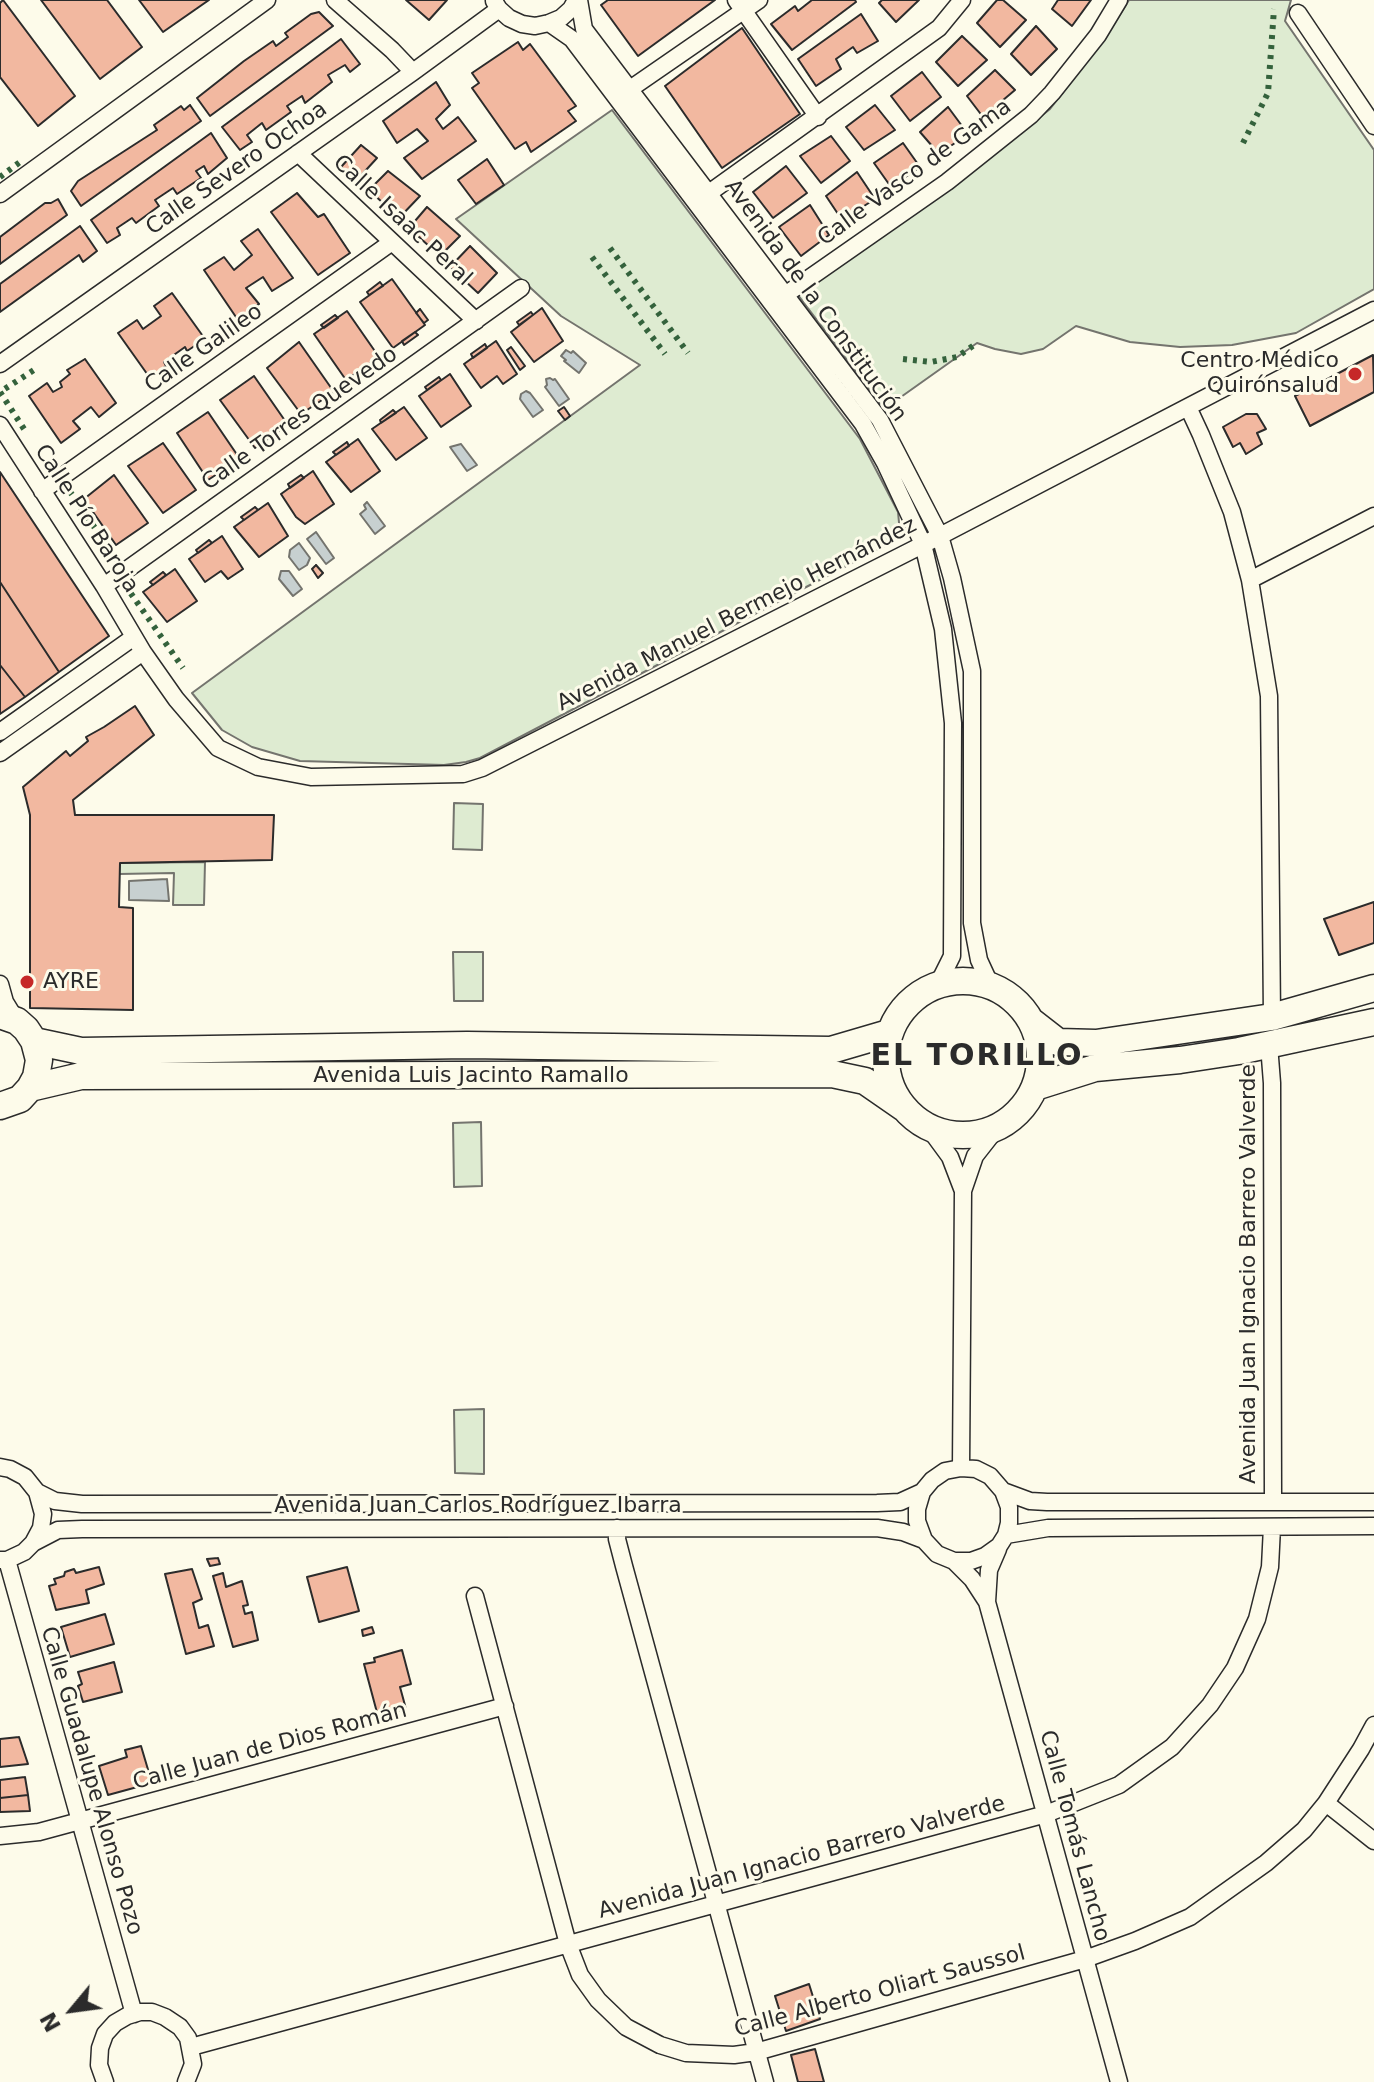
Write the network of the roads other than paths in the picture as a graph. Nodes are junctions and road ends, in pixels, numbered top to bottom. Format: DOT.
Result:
graph roads {
  1 [pos="267,0"];
  2 [pos="335,0"];
  3 [pos="578,0"];
  4 [pos="759,0"];
  5 [pos="962,0"];
  6 [pos="1119,0"];
  7 [pos="496,4"];
  8 [pos="740,6"];
  9 [pos="1298,13"];
  10 [pos="549,23"];
  11 [pos="413,72"];
  12 [pos="630,89"];
  13 [pos="818,117"];
  14 [pos="1374,126"];
  15 [pos="298,153"];
  16 [pos="709,193"];
  17 [pos="0,194"];
  18 [pos="392,242"];
  19 [pos="521,288"];
  20 [pos="785,295"];
  21 [pos="1374,310"];
  22 [pos="476,321"];
  23 [pos="0,364"];
  24 [pos="1188,407"];
  25 [pos="0,425"];
  26 [pos="42,491"];
  27 [pos="1374,516"];
  28 [pos="940,536"];
  29 [pos="923,544"];
  30 [pos="1250,580"];
  31 [pos="104,586"];
  32 [pos="139,644"];
  33 [pos="0,732"];
  34 [pos="0,753"];
  35 [pos="0,984"];
  36 [pos="938,984"];
  37 [pos="991,986"];
  38 [pos="1374,988"];
  39 [pos="1272,1017"];
  40 [pos="1030,1021"];
  41 [pos="1374,1022"];
  42 [pos="17,1026"];
  43 [pos="889,1033"];
  44 [pos="1269,1045"];
  45 [pos="1035,1087"];
  46 [pos="30,1088"];
  47 [pos="0,1106"];
  48 [pos="904,1108"];
  49 [pos="928,1127"];
  50 [pos="997,1128"];
  51 [pos="963,1191"];
  52 [pos="0,1467"];
  53 [pos="961,1468"];
  54 [pos="1003,1491"];
  55 [pos="37,1492"];
  56 [pos="922,1492"];
  57 [pos="1273,1502"];
  58 [pos="1374,1502"];
  59 [pos="1374,1526"];
  60 [pos="1272,1527"];
  61 [pos="617,1528"];
  62 [pos="924,1540"];
  63 [pos="1002,1540"];
  64 [pos="33,1543"];
  65 [pos="3,1560"];
  66 [pos="954,1561"];
  67 [pos="475,1596"];
  68 [pos="987,1602"];
  69 [pos="505,1706"];
  70 [pos="1374,1725"];
  71 [pos="1326,1803"];
  72 [pos="1046,1814"];
  73 [pos="80,1821"];
  74 [pos="0,1836"];
  75 [pos="1374,1841"];
  76 [pos="717,1904"];
  77 [pos="568,1944"];
  78 [pos="1085,1959"];
  79 [pos="134,2014"];
  80 [pos="191,2047"];
  81 [pos="756,2052"];
  82 [pos="105,2082"];
  83 [pos="186,2082"];
  84 [pos="765,2082"];
  85 [pos="1119,2082"];
  1 -- 17 [label="street"];
  2 -- 11 [label="street"];
  3 -- 10 [label="street"];
  3 -- 12 [label="street, Avenida de la Constitución"];
  4 -- 8 [label="street"];
  5 -- 13 [label="street"];
  6 -- 20 [label="street, Calle Vasco de Gama"];
  7 -- 10 [label="street"];
  7 -- 11 [label="street, Calle Severo Ochoa"];
  8 -- 12 [label="street"];
  8 -- 13 [label="street"];
  9 -- 14 [label="street"];
  10 -- 29 [label="street, Avenida de la Constitución"];
  11 -- 15 [label="street, Calle Severo Ochoa"];
  12 -- 16 [label="street, Avenida de la Constitución"];
  13 -- 16 [label="street"];
  15 -- 18 [label="street, Calle Isaac Peral"];
  15 -- 23 [label="street, Calle Severo Ochoa"];
  16 -- 20 [label="street, Avenida de la Constitución"];
  18 -- 22 [label="street, Calle Isaac Peral"];
  18 -- 26 [label="street, Calle Galileo"];
  19 -- 22 [label="street, Calle Torres Quevedo"];
  20 -- 28 [label="street, Avenida de la Constitución"];
  21 -- 24 [label="street, Avenida Manuel Bermejo Hernández"];
  22 -- 31 [label="street, Calle Torres Quevedo"];
  24 -- 28 [label="street, Avenida Manuel Bermejo Hernández"];
  24 -- 30 [label="street"];
  25 -- 26 [label="street, Calle Pío Baroja"];
  26 -- 31 [label="street, Calle Pío Baroja"];
  27 -- 30 [label="street"];
  28 -- 29 [label="street, Avenida Manuel Bermejo Hernández"];
  28 -- 37 [label="street, Avenida de la Constitución"];
  29 -- 32 [label="street, Avenida Manuel Bermejo Hernández"];
  29 -- 36 [label="street, Avenida de la Constitución"];
  30 -- 39 [label="street"];
  31 -- 32 [label="street, Calle Pío Baroja"];
  32 -- 33 [label="street"];
  32 -- 34 [label="street"];
  35 -- 42 [label="street"];
  36 -- 37 [label="main road"];
  36 -- 43 [label="main road"];
  37 -- 40 [label="main road"];
  38 -- 39 [label="main road"];
  39 -- 40 [label="main road"];
  40 -- 45 [label="main road"];
  41 -- 44 [label="main road"];
  42 -- 43 [label="main road, Avenida Luis Jacinto Ramallo"];
  42 -- 46 [label="main road"];
  43 -- 48 [label="main road"];
  44 -- 45 [label="main road"];
  44 -- 57 [label="street, Avenida Juan Ignacio Barrero Valverde"];
  45 -- 50 [label="main road"];
  46 -- 47 [label="main road, Avenida Luis Jacinto Ramallo"];
  46 -- 48 [label="main road, Avenida Luis Jacinto Ramallo"];
  48 -- 49 [label="main road"];
  49 -- 50 [label="main road"];
  49 -- 51 [label="street"];
  50 -- 51 [label="street"];
  51 -- 53 [label="street"];
  52 -- 55 [label="street"];
  53 -- 54 [label="street"];
  53 -- 56 [label="street"];
  54 -- 57 [label="street"];
  54 -- 63 [label="street"];
  55 -- 56 [label="street, Avenida Juan Carlos Rodríguez Ibarra"];
  55 -- 64 [label="street"];
  56 -- 62 [label="street"];
  57 -- 58 [label="street"];
  59 -- 60 [label="street"];
  60 -- 63 [label="street"];
  60 -- 72 [label="street, Avenida Juan Ignacio Barrero Valverde"];
  61 -- 62 [label="street, Avenida Juan Carlos Rodríguez Ibarra"];
  61 -- 64 [label="street, Avenida Juan Carlos Rodríguez Ibarra"];
  61 -- 76 [label="street"];
  62 -- 66 [label="street"];
  63 -- 66 [label="street"];
  63 -- 68 [label="street, Calle Tomás Lancho"];
  64 -- 65 [label="street, Avenida Juan Carlos Rodríguez Ibarra"];
  65 -- 73 [label="street, Calle Guadalupe Alonso Pozo"];
  66 -- 68 [label="street, Calle Tomás Lancho"];
  67 -- 69 [label="street, Calle Alberto Oliart Saussol"];
  68 -- 72 [label="street, Calle Tomás Lancho"];
  69 -- 73 [label="street, Calle Juan de Dios Román"];
  69 -- 77 [label="street, Calle Alberto Oliart Saussol"];
  70 -- 71 [label="street, Calle Alberto Oliart Saussol"];
  71 -- 75 [label="street"];
  71 -- 78 [label="street, Calle Alberto Oliart Saussol"];
  72 -- 76 [label="street, Avenida Juan Ignacio Barrero Valverde"];
  72 -- 78 [label="street, Calle Tomás Lancho"];
  73 -- 74 [label="street, Calle Juan de Dios Román"];
  73 -- 79 [label="street, Calle Guadalupe Alonso Pozo"];
  76 -- 77 [label="street, Avenida Juan Ignacio Barrero Valverde"];
  76 -- 81 [label="street"];
  77 -- 80 [label="street, Avenida Juan Ignacio Barrero Valverde"];
  77 -- 81 [label="street, Calle Alberto Oliart Saussol"];
  78 -- 81 [label="street, Calle Alberto Oliart Saussol"];
  78 -- 85 [label="street, Calle Tomás Lancho"];
  79 -- 80 [label="street"];
  79 -- 82 [label="street"];
  80 -- 83 [label="street"];
  81 -- 84 [label="street"];
}
